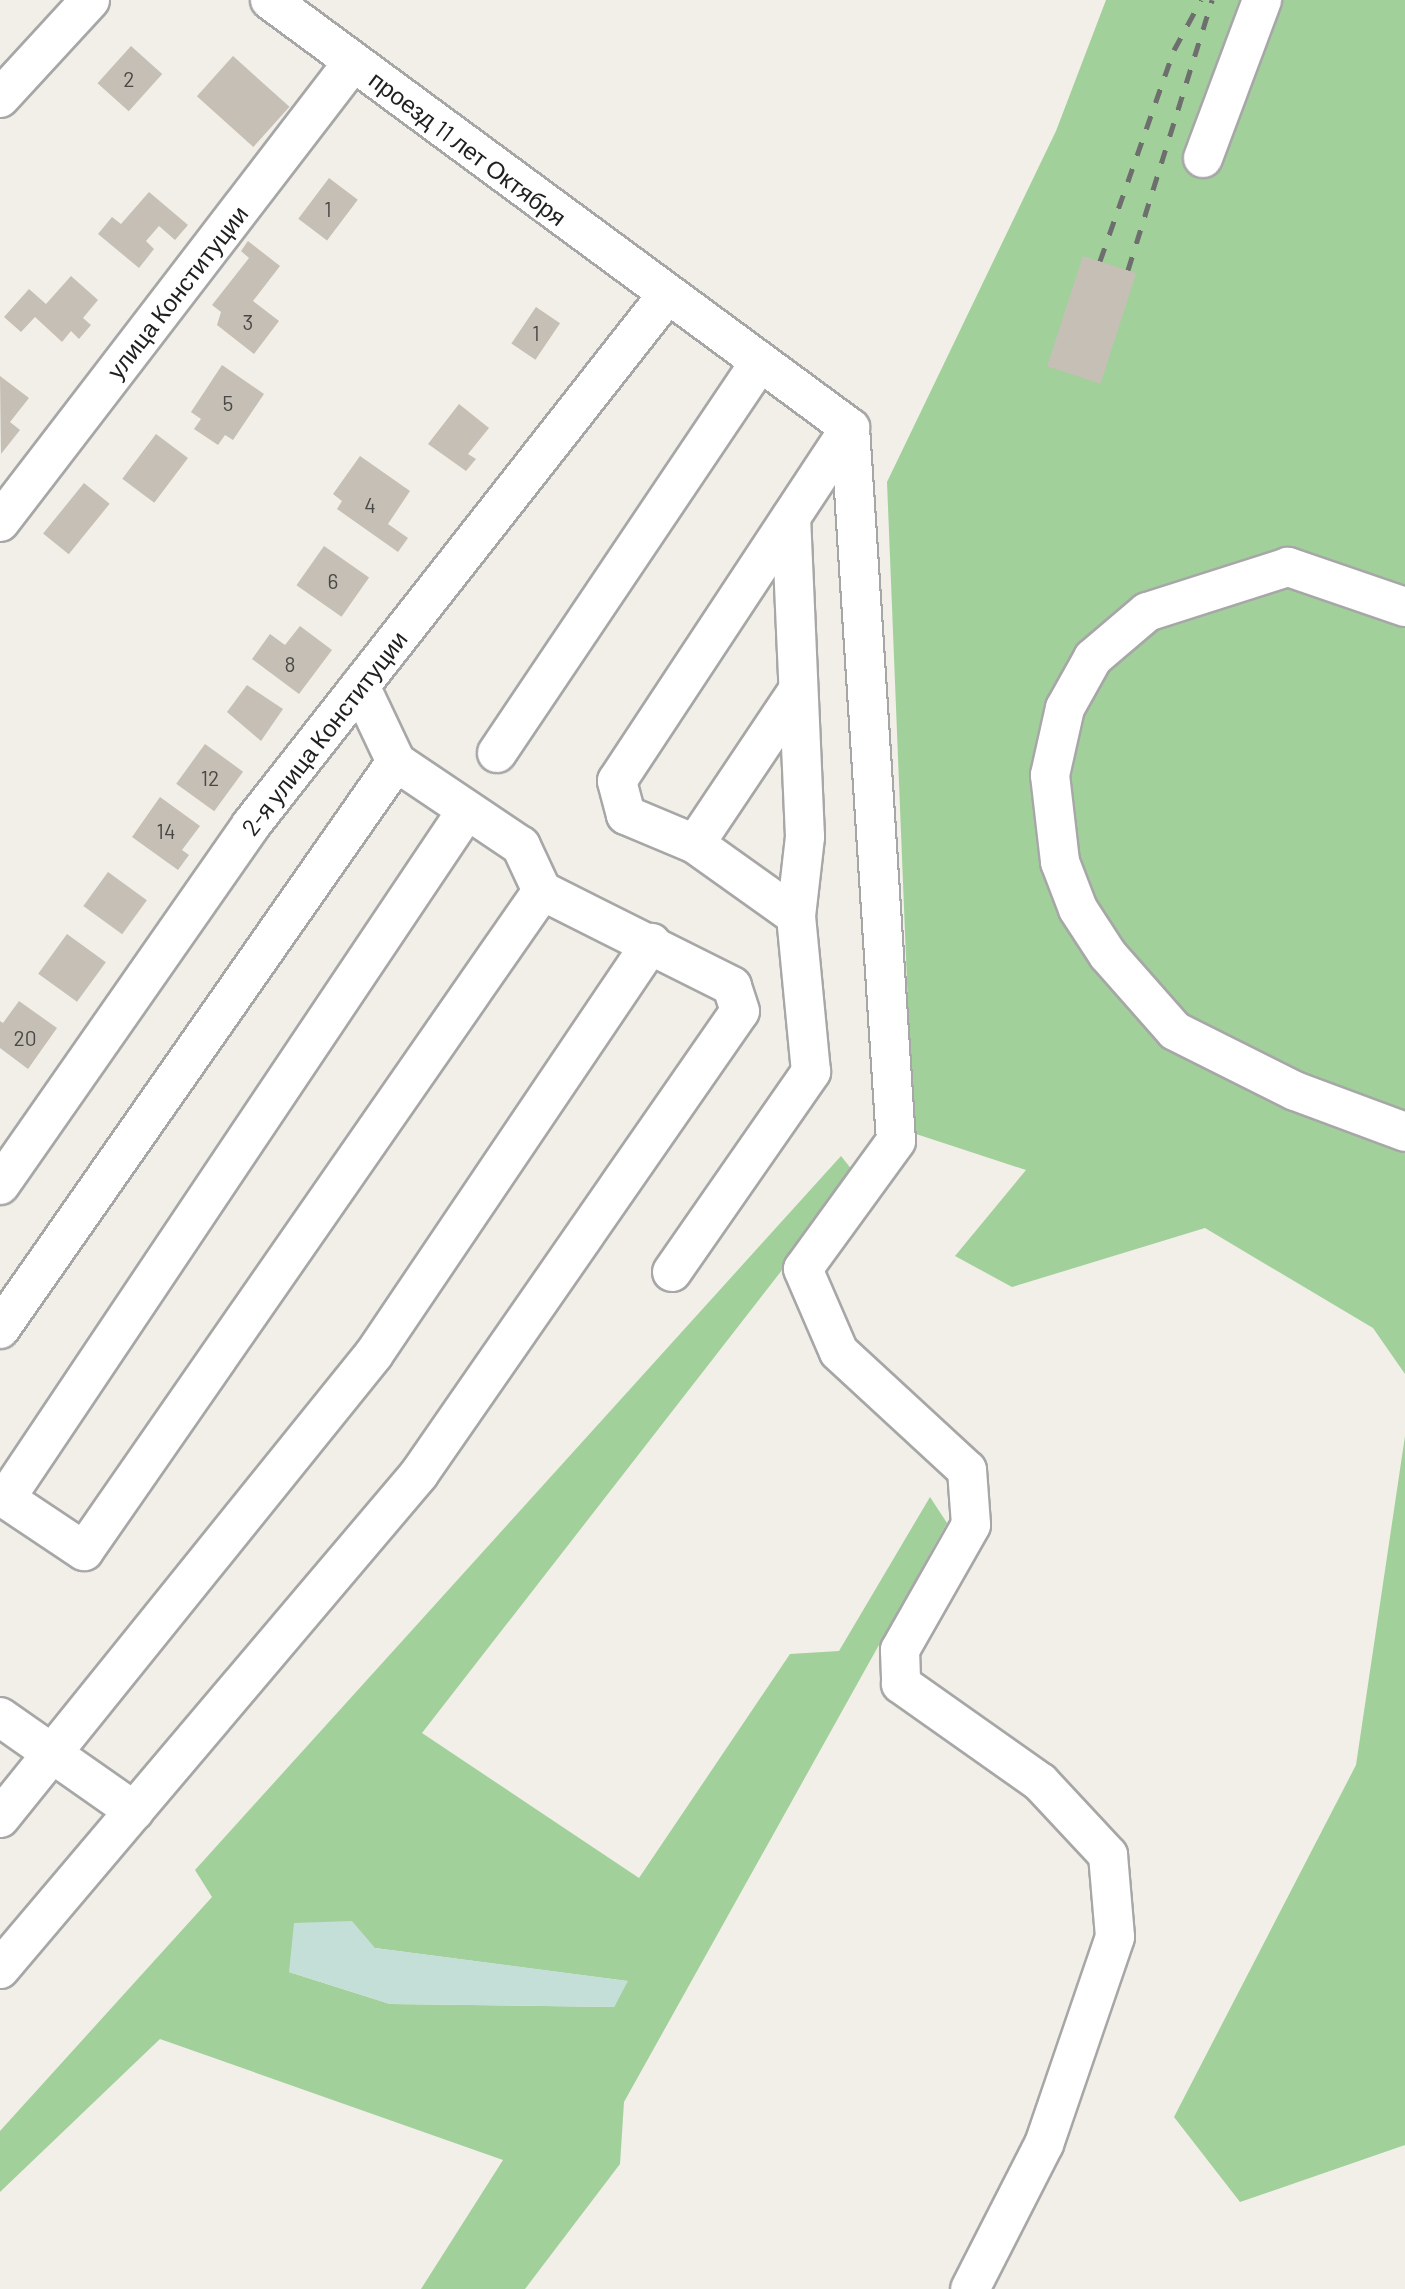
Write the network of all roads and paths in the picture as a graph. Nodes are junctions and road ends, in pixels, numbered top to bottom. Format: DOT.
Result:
graph roads {
  1 [pos="90,0"];
  2 [pos="1262,0"];
  3 [pos="279,3"];
  4 [pos="353,62"];
  5 [pos="0,98"];
  6 [pos="1203,158"];
  7 [pos="667,295"];
  8 [pos="760,362"];
  9 [pos="850,428"];
  10 [pos="791,517"];
  11 [pos="0,522"];
  12 [pos="1405,607"];
  13 [pos="360,686"];
  14 [pos="798,690"];
  15 [pos="497,753"];
  16 [pos="396,762"];
  17 [pos="467,810"];
  18 [pos="695,845"];
  19 [pos="542,891"];
  20 [pos="796,916"];
  21 [pos="650,943"];
  22 [pos="1405,1132"];
  23 [pos="0,1185"];
  24 [pos="672,1272"];
  25 [pos="0,1329"];
  26 [pos="3,1497"];
  27 [pos="0,1717"];
  28 [pos="52,1756"];
  29 [pos="134,1811"];
  30 [pos="0,1818"];
  31 [pos="0,1969"];
  32 [pos="970,2289"];
  1 -- 5 [label="street"];
  2 -- 6 [label="street"];
  3 -- 4 [label="street, проезд 11 лет Октября"];
  4 -- 7 [label="street, проезд 11 лет Октября"];
  4 -- 11 [label="street, улица Конституции"];
  7 -- 8 [label="street, проезд 11 лет Октября"];
  7 -- 13 [label="street, 2-я улица Конституции"];
  8 -- 9 [label="street, проезд 11 лет Октября"];
  8 -- 15 [label="street"];
  9 -- 10 [label="street"];
  9 -- 32 [label="street"];
  10 -- 14 [label="street"];
  10 -- 18 [label="street"];
  12 -- 22 [label="street"];
  13 -- 16 [label="street"];
  13 -- 23 [label="street, 2-я улица Конституции"];
  14 -- 18 [label="street"];
  14 -- 20 [label="street"];
  16 -- 17 [label="street"];
  16 -- 25 [label="street"];
  17 -- 19 [label="street"];
  17 -- 26 [label="street"];
  18 -- 20 [label="street"];
  19 -- 21 [label="street"];
  19 -- 26 [label="street"];
  20 -- 24 [label="street"];
  21 -- 28 [label="street"];
  21 -- 29 [label="street"];
  27 -- 28 [label="street"];
  28 -- 29 [label="street"];
  28 -- 30 [label="street"];
  29 -- 31 [label="street"];
}
